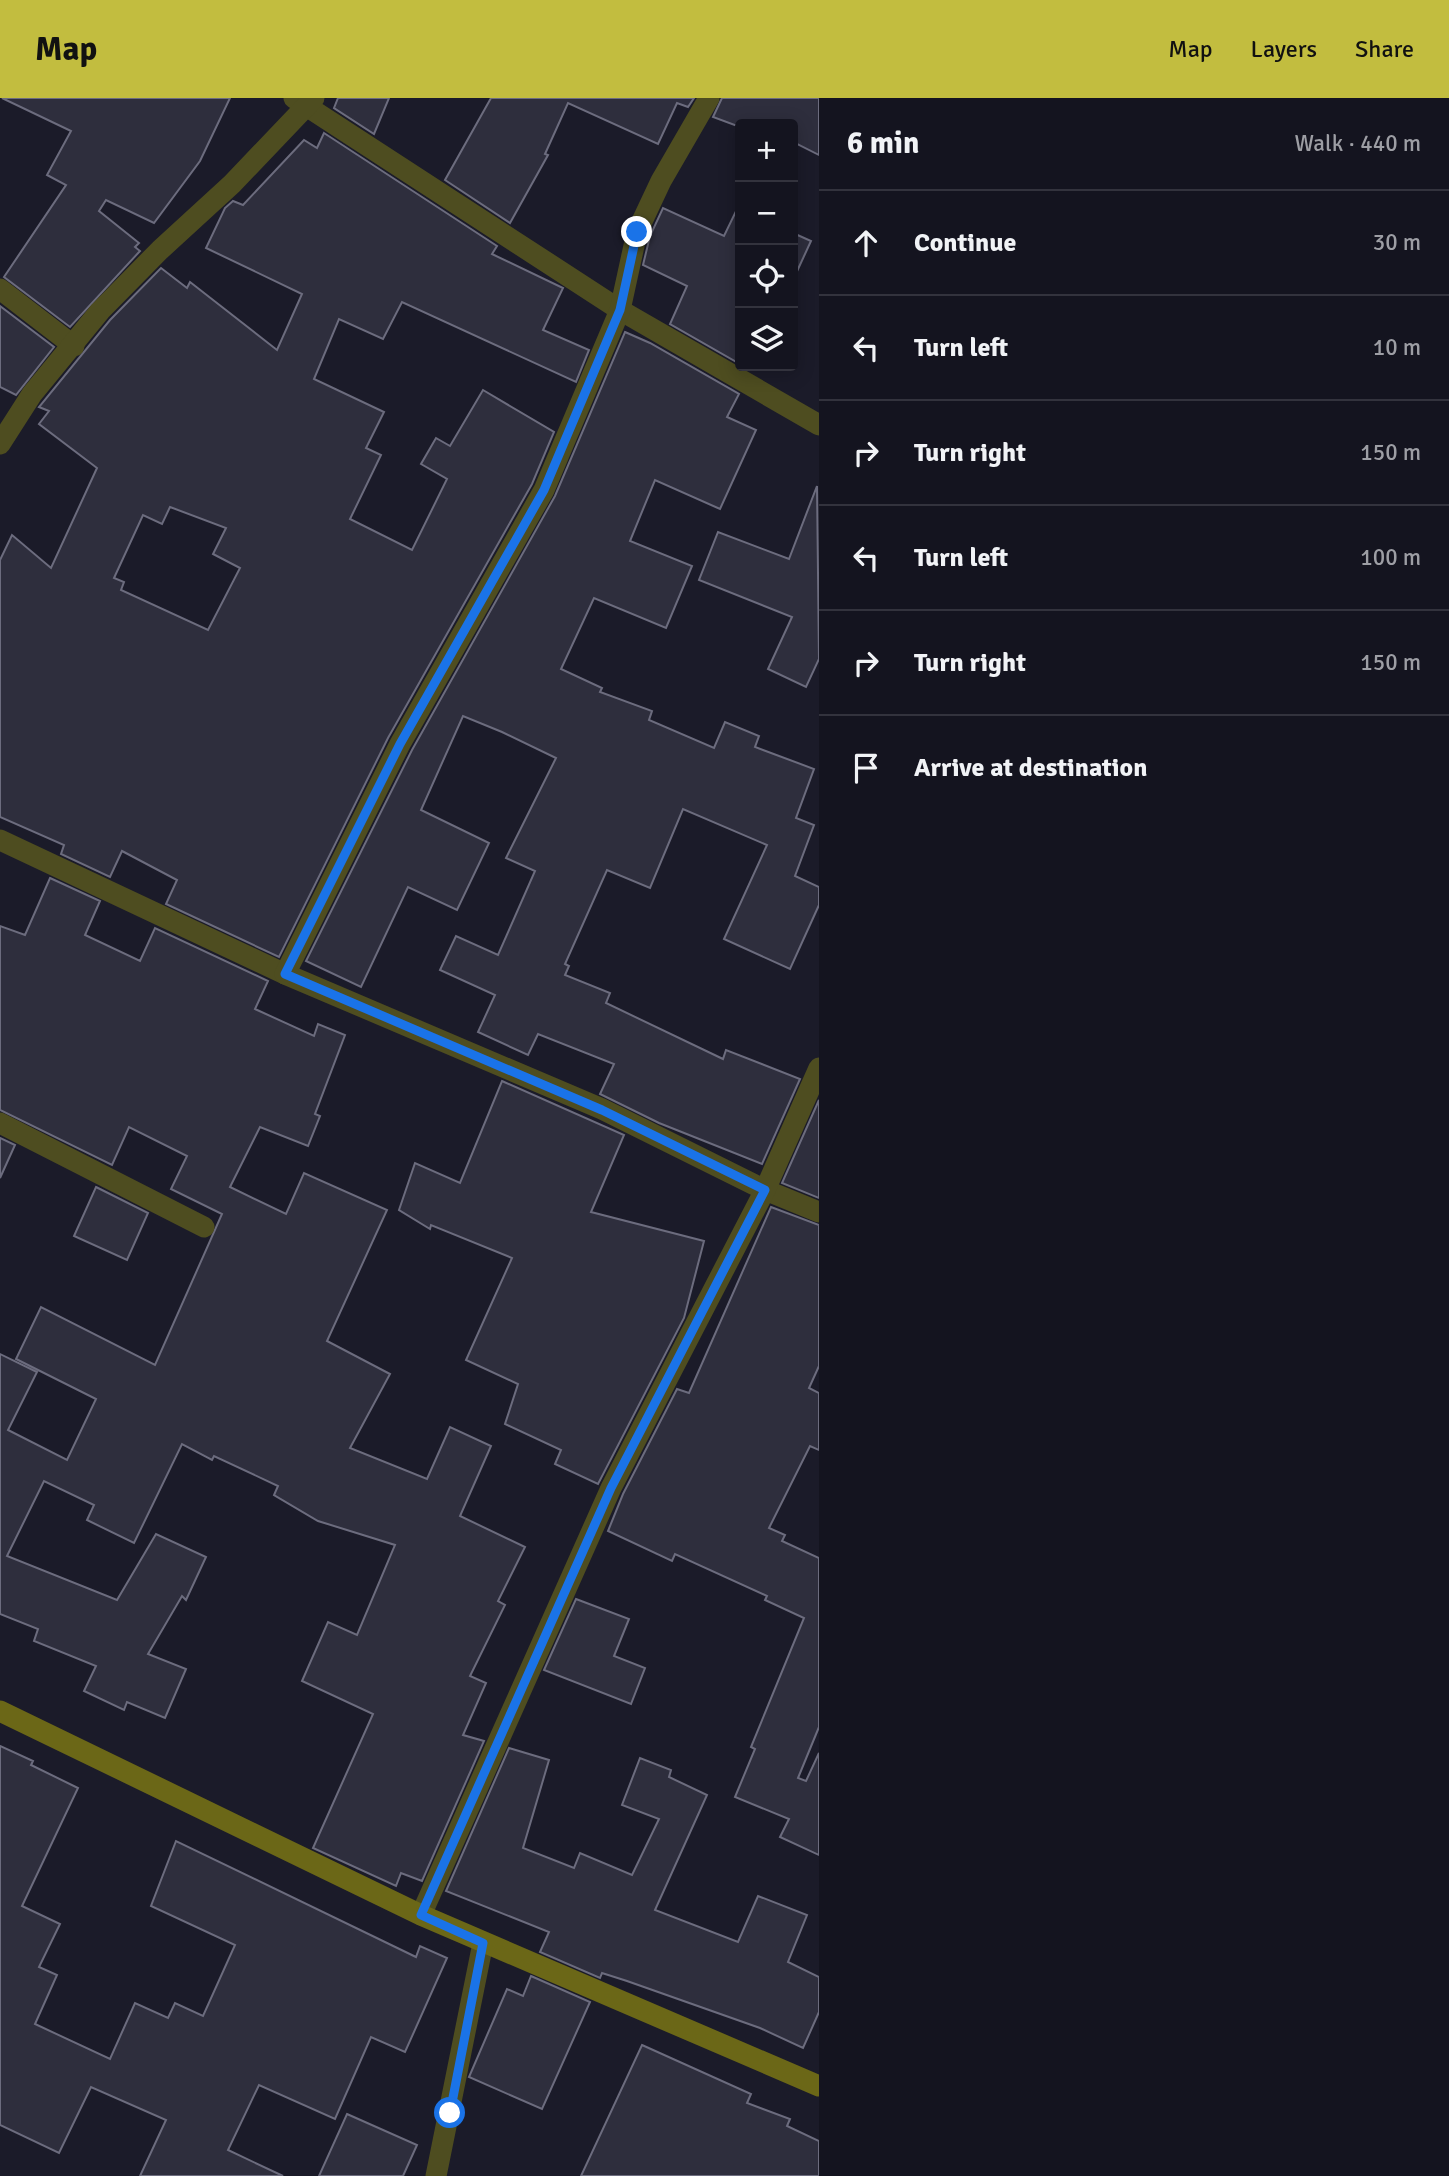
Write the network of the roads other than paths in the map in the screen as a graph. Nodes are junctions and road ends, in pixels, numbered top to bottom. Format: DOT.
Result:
graph roads {
  1 [pos="709,98"];
  2 [pos="306,101"];
  3 [pos="0,289"];
  4 [pos="620,310"];
  5 [pos="74,346"];
  6 [pos="819,425"];
  7 [pos="0,444"];
  8 [pos="0,840"];
  9 [pos="285,974"];
  10 [pos="819,1068"];
  11 [pos="0,1123"];
  12 [pos="765,1190"];
  13 [pos="819,1212"];
  14 [pos="204,1227"];
  15 [pos="0,1711"];
  16 [pos="421,1915"];
  17 [pos="483,1943"];
  18 [pos="819,2086"];
  19 [pos="436,2176"];
  1 -- 4 [label="street"];
  2 -- 4 [label="street"];
  2 -- 5 [label="street"];
  3 -- 5 [label="street"];
  4 -- 6 [label="street"];
  4 -- 9 [label="street"];
  5 -- 7 [label="street"];
  8 -- 9 [label="street"];
  9 -- 12 [label="street"];
  10 -- 12 [label="street"];
  11 -- 14 [label="street"];
  12 -- 13 [label="street"];
  12 -- 16 [label="street"];
  15 -- 16 [label="street"];
  16 -- 17 [label="street"];
  17 -- 18 [label="street"];
  17 -- 19 [label="street"];
}
